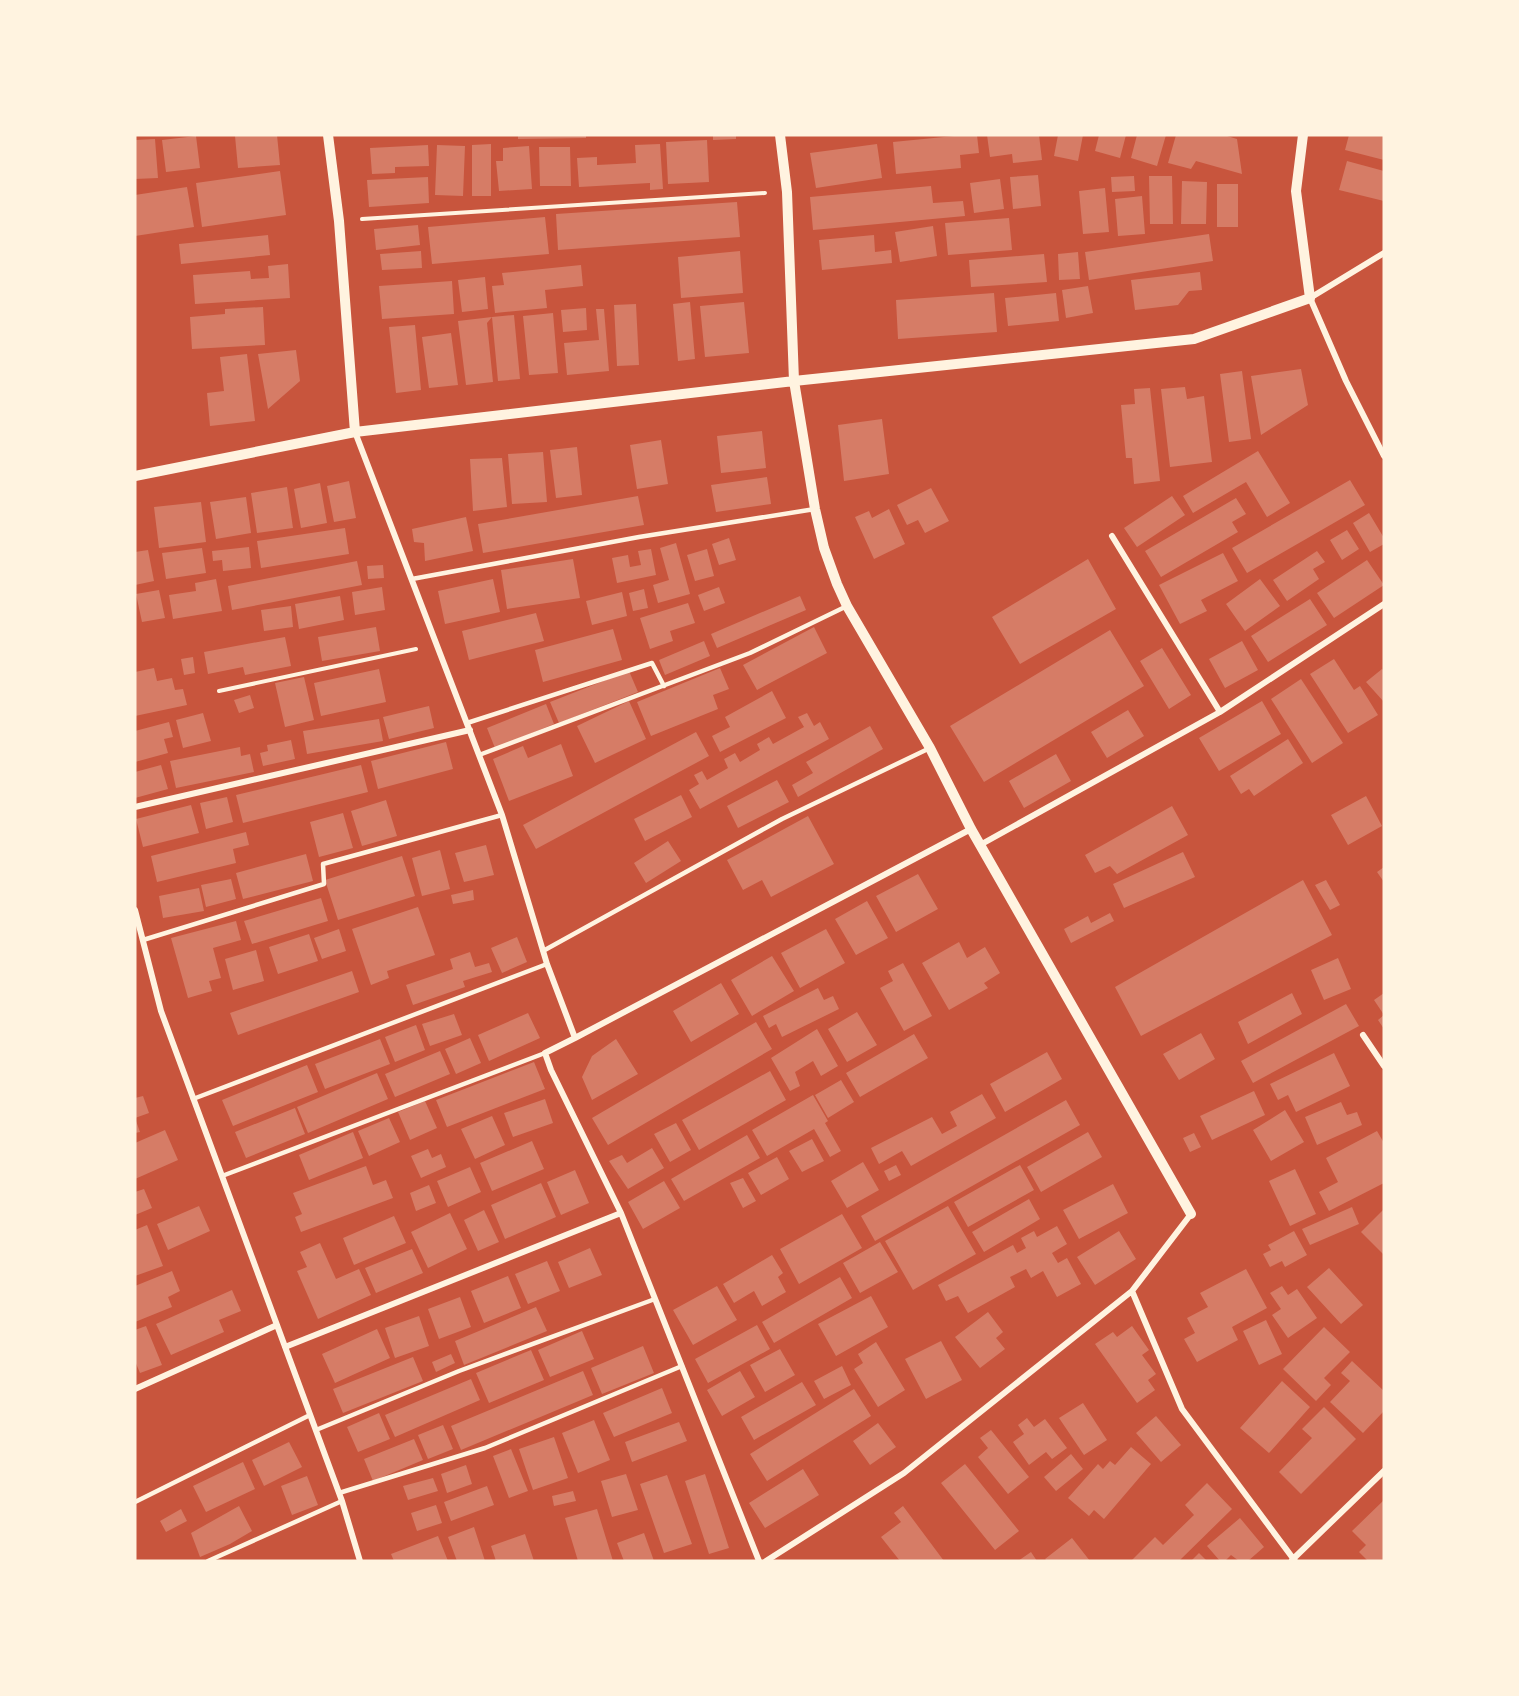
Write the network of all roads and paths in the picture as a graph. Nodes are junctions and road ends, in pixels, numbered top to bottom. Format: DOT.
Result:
graph roads {
  1 [pos="328,135"];
  2 [pos="780,135"];
  3 [pos="1303,135"];
  4 [pos="787,192"];
  5 [pos="339,221"];
  6 [pos="1384,253"];
  7 [pos="1310,298"];
  8 [pos="794,381"];
  9 [pos="355,432"];
  10 [pos="1384,456"];
  11 [pos="135,476"];
  12 [pos="815,509"];
  13 [pos="1112,536"];
  14 [pos="412,579"];
  15 [pos="1384,604"];
  16 [pos="847,606"];
  17 [pos="437,645"];
  18 [pos="664,686"];
  19 [pos="219,691"];
  20 [pos="1220,712"];
  21 [pos="467,723"];
  22 [pos="470,730"];
  23 [pos="930,748"];
  24 [pos="480,756"];
  25 [pos="135,807"];
  26 [pos="502,815"];
  27 [pos="971,829"];
  28 [pos="980,845"];
  29 [pos="135,910"];
  30 [pos="137,928"];
  31 [pos="143,940"];
  32 [pos="543,951"];
  33 [pos="547,964"];
  34 [pos="1363,1035"];
  35 [pos="575,1038"];
  36 [pos="545,1053"];
  37 [pos="1384,1066"];
  38 [pos="193,1099"];
  39 [pos="222,1176"];
  40 [pos="621,1213"];
  41 [pos="1191,1214"];
  42 [pos="1132,1291"];
  43 [pos="655,1299"];
  44 [pos="277,1325"];
  45 [pos="285,1347"];
  46 [pos="682,1366"];
  47 [pos="135,1389"];
  48 [pos="310,1415"];
  49 [pos="316,1430"];
  50 [pos="1384,1471"];
  51 [pos="339,1493"];
  52 [pos="342,1501"];
  53 [pos="135,1502"];
  54 [pos="1294,1560"];
  55 [pos="208,1561"];
  56 [pos="360,1561"];
  57 [pos="759,1561"];
  58 [pos="766,1561"];
  1 -- 5 [label="street"];
  2 -- 4 [label="street"];
  3 -- 7 [label="street"];
  4 -- 5 [label="path"];
  4 -- 8 [label="street"];
  5 -- 9 [label="street"];
  6 -- 7 [label="street"];
  7 -- 8 [label="street"];
  7 -- 10 [label="street"];
  8 -- 9 [label="street"];
  8 -- 12 [label="street"];
  9 -- 11 [label="street"];
  9 -- 14 [label="street"];
  12 -- 14 [label="lane"];
  12 -- 16 [label="street"];
  13 -- 20 [label="street"];
  14 -- 17 [label="street"];
  15 -- 20 [label="street"];
  16 -- 18 [label="lane"];
  16 -- 23 [label="street"];
  17 -- 19 [label="path"];
  17 -- 21 [label="street"];
  18 -- 21 [label="lane"];
  18 -- 24 [label="lane"];
  20 -- 28 [label="street"];
  21 -- 22 [label="street"];
  22 -- 24 [label="street"];
  22 -- 25 [label="street"];
  23 -- 27 [label="street"];
  23 -- 32 [label="lane"];
  24 -- 26 [label="street"];
  26 -- 31 [label="lane"];
  26 -- 32 [label="street"];
  27 -- 28 [label="street"];
  27 -- 35 [label="street"];
  28 -- 41 [label="street"];
  29 -- 30 [label="street"];
  30 -- 31 [label="street"];
  31 -- 38 [label="street"];
  32 -- 33 [label="street"];
  33 -- 35 [label="street"];
  33 -- 38 [label="lane"];
  34 -- 37 [label="street"];
  35 -- 36 [label="street"];
  36 -- 39 [label="lane"];
  36 -- 40 [label="street"];
  38 -- 39 [label="street"];
  39 -- 44 [label="street"];
  40 -- 43 [label="street"];
  40 -- 45 [label="street"];
  41 -- 42 [label="street"];
  42 -- 54 [label="street"];
  42 -- 58 [label="street"];
  43 -- 46 [label="street"];
  43 -- 49 [label="lane"];
  44 -- 45 [label="street"];
  44 -- 47 [label="street"];
  45 -- 48 [label="street"];
  46 -- 51 [label="lane"];
  46 -- 57 [label="street"];
  48 -- 49 [label="street"];
  48 -- 53 [label="lane"];
  49 -- 51 [label="street"];
  50 -- 54 [label="street"];
  51 -- 52 [label="street"];
  52 -- 55 [label="lane"];
  52 -- 56 [label="street"];
}
